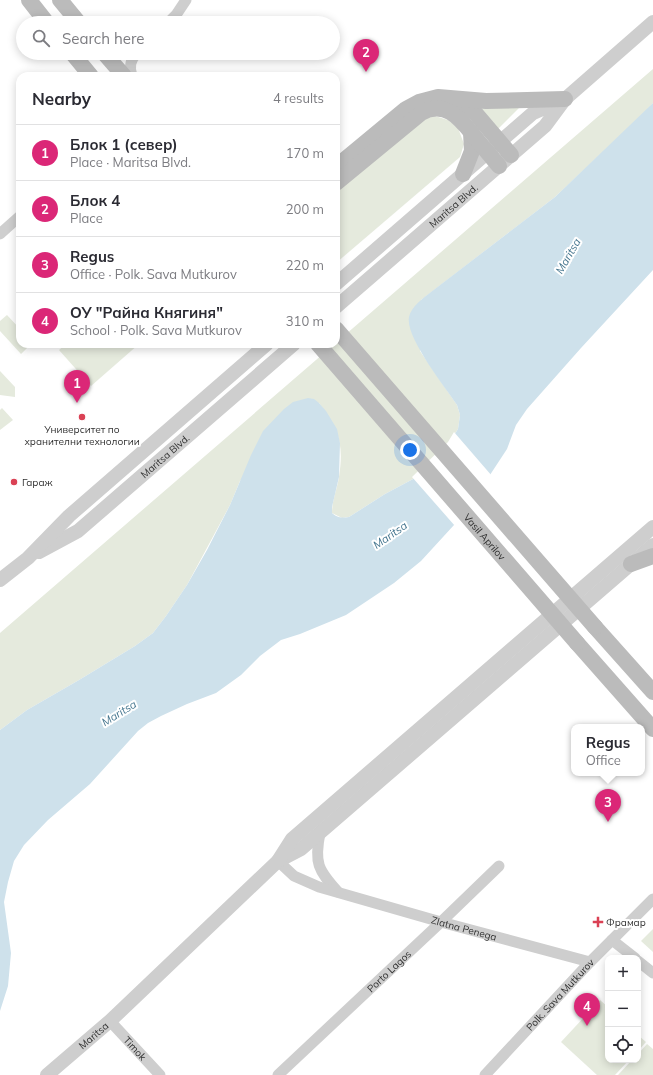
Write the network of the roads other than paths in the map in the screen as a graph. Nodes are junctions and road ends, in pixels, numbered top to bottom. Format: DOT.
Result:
graph roads {
  1 [pos="29,0"];
  2 [pos="60,0"];
  3 [pos="186,0"];
  4 [pos="42,16"];
  5 [pos="73,16"];
  6 [pos="175,16"];
  7 [pos="653,22"];
  8 [pos="78,60"];
  9 [pos="110,60"];
  10 [pos="131,60"];
  11 [pos="88,72"];
  12 [pos="121,72"];
  13 [pos="131,72"];
  14 [pos="458,99"];
  15 [pos="565,99"];
  16 [pos="471,132"];
  17 [pos="500,142"];
  18 [pos="488,153"];
  19 [pos="511,155"];
  20 [pos="340,164"];
  21 [pos="499,166"];
  22 [pos="463,174"];
  23 [pos="340,180"];
  24 [pos="16,220"];
  25 [pos="0,234"];
  26 [pos="340,281"];
  27 [pos="340,304"];
  28 [pos="340,334"];
  29 [pos="262,348"];
  30 [pos="289,348"];
  31 [pos="321,348"];
  32 [pos="653,527"];
  33 [pos="653,545"];
  34 [pos="653,556"];
  35 [pos="28,558"];
  36 [pos="631,564"];
  37 [pos="14,569"];
  38 [pos="0,574"];
  39 [pos="0,580"];
  40 [pos="653,692"];
  41 [pos="653,729"];
  42 [pos="320,833"];
  43 [pos="278,862"];
  44 [pos="499,866"];
  45 [pos="338,892"];
  46 [pos="653,899"];
  47 [pos="441,922"];
  48 [pos="612,940"];
  49 [pos="631,955"];
  50 [pos="590,962"];
  51 [pos="641,963"];
  52 [pos="653,973"];
  53 [pos="110,1021"];
  54 [pos="47,1075"];
  55 [pos="160,1075"];
  56 [pos="278,1075"];
  57 [pos="485,1075"];
  1 -- 4 [label="main road"];
  2 -- 5 [label="main road"];
  3 -- 6 [label="street"];
  7 -- 15 [label="street, Maritsa Blvd."];
  8 -- 11 [label="main road"];
  9 -- 12 [label="main road"];
  10 -- 13 [label="street"];
  14 -- 15 [label="main road"];
  14 -- 17 [label="main road"];
  14 -- 20 [label="main road"];
  15 -- 17 [label="street, Maritsa Blvd."];
  15 -- 19 [label="street, Maritsa Blvd."];
  16 -- 18 [label="main road"];
  16 -- 22 [label="main road"];
  16 -- 23 [label="main road"];
  17 -- 18 [label="street, Maritsa Blvd."];
  17 -- 19 [label="main road"];
  18 -- 21 [label="main road"];
  18 -- 22 [label="street, Maritsa Blvd."];
  19 -- 21 [label="street, Maritsa Blvd."];
  21 -- 27 [label="street, Maritsa Blvd."];
  22 -- 26 [label="street, Maritsa Blvd."];
  24 -- 25 [label="street"];
  28 -- 40 [label="main road, bridge"];
  29 -- 35 [label="street, Maritsa Blvd."];
  30 -- 35 [label="street, Maritsa Blvd."];
  31 -- 41 [label="main road, Vasil Aprilov, bridge"];
  32 -- 43 [label="street, Maritsa"];
  33 -- 36 [label="street, Maritsa"];
  34 -- 36 [label="main road"];
  35 -- 37 [label="street, Maritsa Blvd."];
  36 -- 42 [label="street, Maritsa"];
  37 -- 38 [label="street"];
  37 -- 39 [label="street, Maritsa Blvd."];
  42 -- 43 [label="street, Maritsa"];
  42 -- 45 [label="street"];
  43 -- 45 [label="street, Zlatna Penega"];
  43 -- 53 [label="street, Maritsa"];
  44 -- 47 [label="street, Porto Lagos"];
  45 -- 47 [label="street, Zlatna Penega"];
  46 -- 48 [label="street, Polk. Sava Mutkurov"];
  47 -- 50 [label="street, Zlatna Penega"];
  47 -- 56 [label="street, Porto Lagos"];
  48 -- 49 [label="street"];
  48 -- 50 [label="street, Polk. Sava Mutkurov"];
  50 -- 57 [label="street, Polk. Sava Mutkurov"];
  51 -- 52 [label="street"];
  53 -- 54 [label="street, Maritsa"];
  53 -- 55 [label="street, Timok"];
}
